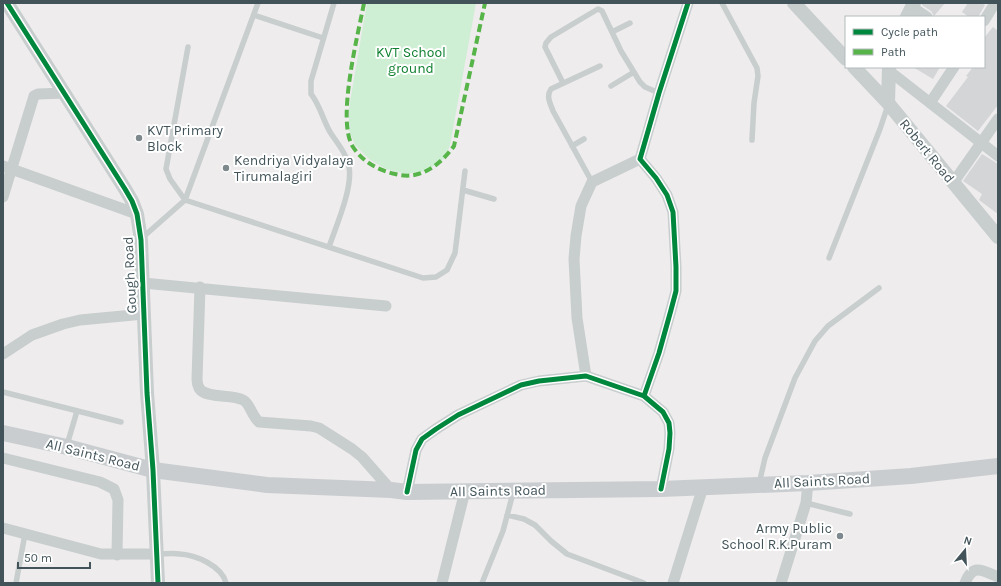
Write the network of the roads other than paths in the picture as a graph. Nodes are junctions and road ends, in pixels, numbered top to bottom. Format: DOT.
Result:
graph roads {
  1 [pos="7,3"];
  2 [pos="258,3"];
  3 [pos="334,3"];
  4 [pos="688,3"];
  5 [pos="722,3"];
  6 [pos="794,3"];
  7 [pos="995,3"];
  8 [pos="911,9"];
  9 [pos="254,15"];
  10 [pos="925,16"];
  11 [pos="985,19"];
  12 [pos="630,23"];
  13 [pos="612,32"];
  14 [pos="825,36"];
  15 [pos="323,38"];
  16 [pos="845,44"];
  17 [pos="188,48"];
  18 [pos="845,58"];
  19 [pos="600,66"];
  20 [pos="855,68"];
  21 [pos="953,68"];
  22 [pos="888,69"];
  23 [pos="634,72"];
  24 [pos="562,83"];
  25 [pos="610,86"];
  26 [pos="65,93"];
  27 [pos="659,94"];
  28 [pos="888,103"];
  29 [pos="930,103"];
  30 [pos="998,119"];
  31 [pos="584,139"];
  32 [pos="752,140"];
  33 [pos="981,143"];
  34 [pos="572,146"];
  35 [pos="998,156"];
  36 [pos="640,159"];
  37 [pos="7,167"];
  38 [pos="465,170"];
  39 [pos="592,182"];
  40 [pos="953,183"];
  41 [pos="462,190"];
  42 [pos="3,197"];
  43 [pos="494,199"];
  44 [pos="185,200"];
  45 [pos="137,214"];
  46 [pos="997,233"];
  47 [pos="141,240"];
  48 [pos="329,247"];
  49 [pos="829,258"];
  50 [pos="143,283"];
  51 [pos="200,287"];
  52 [pos="879,288"];
  53 [pos="386,306"];
  54 [pos="144,314"];
  55 [pos="3,354"];
  56 [pos="586,376"];
  57 [pos="3,392"];
  58 [pos="644,396"];
  59 [pos="77,411"];
  60 [pos="121,422"];
  61 [pos="3,433"];
  62 [pos="66,447"];
  63 [pos="3,458"];
  64 [pos="998,466"];
  65 [pos="153,470"];
  66 [pos="808,483"];
  67 [pos="759,485"];
  68 [pos="703,487"];
  69 [pos="661,489"];
  70 [pos="514,490"];
  71 [pos="399,491"];
  72 [pos="465,491"];
  73 [pos="806,503"];
  74 [pos="850,514"];
  75 [pos="507,515"];
  76 [pos="3,528"];
  77 [pos="26,534"];
  78 [pos="157,554"];
  79 [pos="117,555"];
  80 [pos="998,577"];
  81 [pos="16,583"];
  82 [pos="158,583"];
  83 [pos="226,583"];
  84 [pos="442,583"];
  85 [pos="482,583"];
  86 [pos="644,583"];
  87 [pos="673,583"];
  88 [pos="781,583"];
  89 [pos="965,583"];
  1 -- 26 [label="street, Gough Road"];
  2 -- 9 [label="lane"];
  3 -- 15 [label="lane"];
  4 -- 27 [label="street"];
  5 -- 32 [label="lane"];
  6 -- 14 [label="street"];
  7 -- 11 [label="street"];
  8 -- 10 [label="street"];
  9 -- 15 [label="lane"];
  9 -- 44 [label="lane"];
  12 -- 13 [label="lane"];
  13 -- 23 [label="lane"];
  13 -- 24 [label="lane"];
  14 -- 16 [label="street"];
  14 -- 18 [label="street"];
  15 -- 48 [label="lane"];
  17 -- 44 [label="lane"];
  19 -- 24 [label="lane"];
  20 -- 28 [label="street, Robert Road"];
  21 -- 29 [label="street"];
  22 -- 28 [label="street"];
  22 -- 29 [label="street"];
  23 -- 25 [label="lane"];
  23 -- 27 [label="lane"];
  24 -- 34 [label="lane"];
  26 -- 37 [label="street"];
  26 -- 45 [label="street, Gough Road"];
  27 -- 36 [label="street"];
  28 -- 40 [label="street, Robert Road"];
  28 -- 49 [label="lane"];
  29 -- 33 [label="street"];
  30 -- 33 [label="street"];
  31 -- 34 [label="lane"];
  33 -- 35 [label="street"];
  33 -- 40 [label="street"];
  34 -- 39 [label="lane"];
  36 -- 39 [label="street"];
  36 -- 58 [label="street"];
  37 -- 42 [label="street"];
  37 -- 45 [label="street"];
  38 -- 41 [label="lane"];
  39 -- 56 [label="street"];
  40 -- 46 [label="street, Robert Road"];
  41 -- 43 [label="lane"];
  41 -- 48 [label="lane"];
  44 -- 47 [label="lane"];
  44 -- 48 [label="lane"];
  45 -- 47 [label="street, Gough Road"];
  47 -- 50 [label="street, Gough Road"];
  50 -- 51 [label="street"];
  50 -- 54 [label="street, Gough Road"];
  51 -- 53 [label="street"];
  51 -- 71 [label="street"];
  52 -- 67 [label="lane"];
  54 -- 55 [label="street"];
  54 -- 65 [label="street, Gough Road"];
  56 -- 58 [label="street"];
  56 -- 71 [label="street"];
  57 -- 59 [label="lane"];
  58 -- 69 [label="street"];
  59 -- 60 [label="lane"];
  59 -- 62 [label="lane"];
  61 -- 62 [label="main road, All Saints Road"];
  62 -- 65 [label="main road, All Saints Road"];
  63 -- 79 [label="street"];
  64 -- 66 [label="main road, All Saints Road"];
  65 -- 71 [label="main road, All Saints Road"];
  65 -- 78 [label="street, Gough Road"];
  66 -- 67 [label="main road, All Saints Road"];
  66 -- 73 [label="street"];
  67 -- 68 [label="main road, All Saints Road"];
  68 -- 69 [label="main road, All Saints Road"];
  68 -- 87 [label="street"];
  69 -- 70 [label="main road, All Saints Road"];
  70 -- 72 [label="main road, All Saints Road"];
  70 -- 75 [label="lane"];
  71 -- 72 [label="main road, All Saints Road"];
  72 -- 84 [label="street"];
  73 -- 74 [label="lane"];
  73 -- 88 [label="street"];
  75 -- 85 [label="lane"];
  75 -- 86 [label="lane"];
  76 -- 77 [label="street"];
  77 -- 79 [label="street"];
  77 -- 81 [label="lane"];
  78 -- 79 [label="street"];
  78 -- 82 [label="street, Gough Road"];
  78 -- 83 [label="lane"];
  80 -- 89 [label="street"];
}
